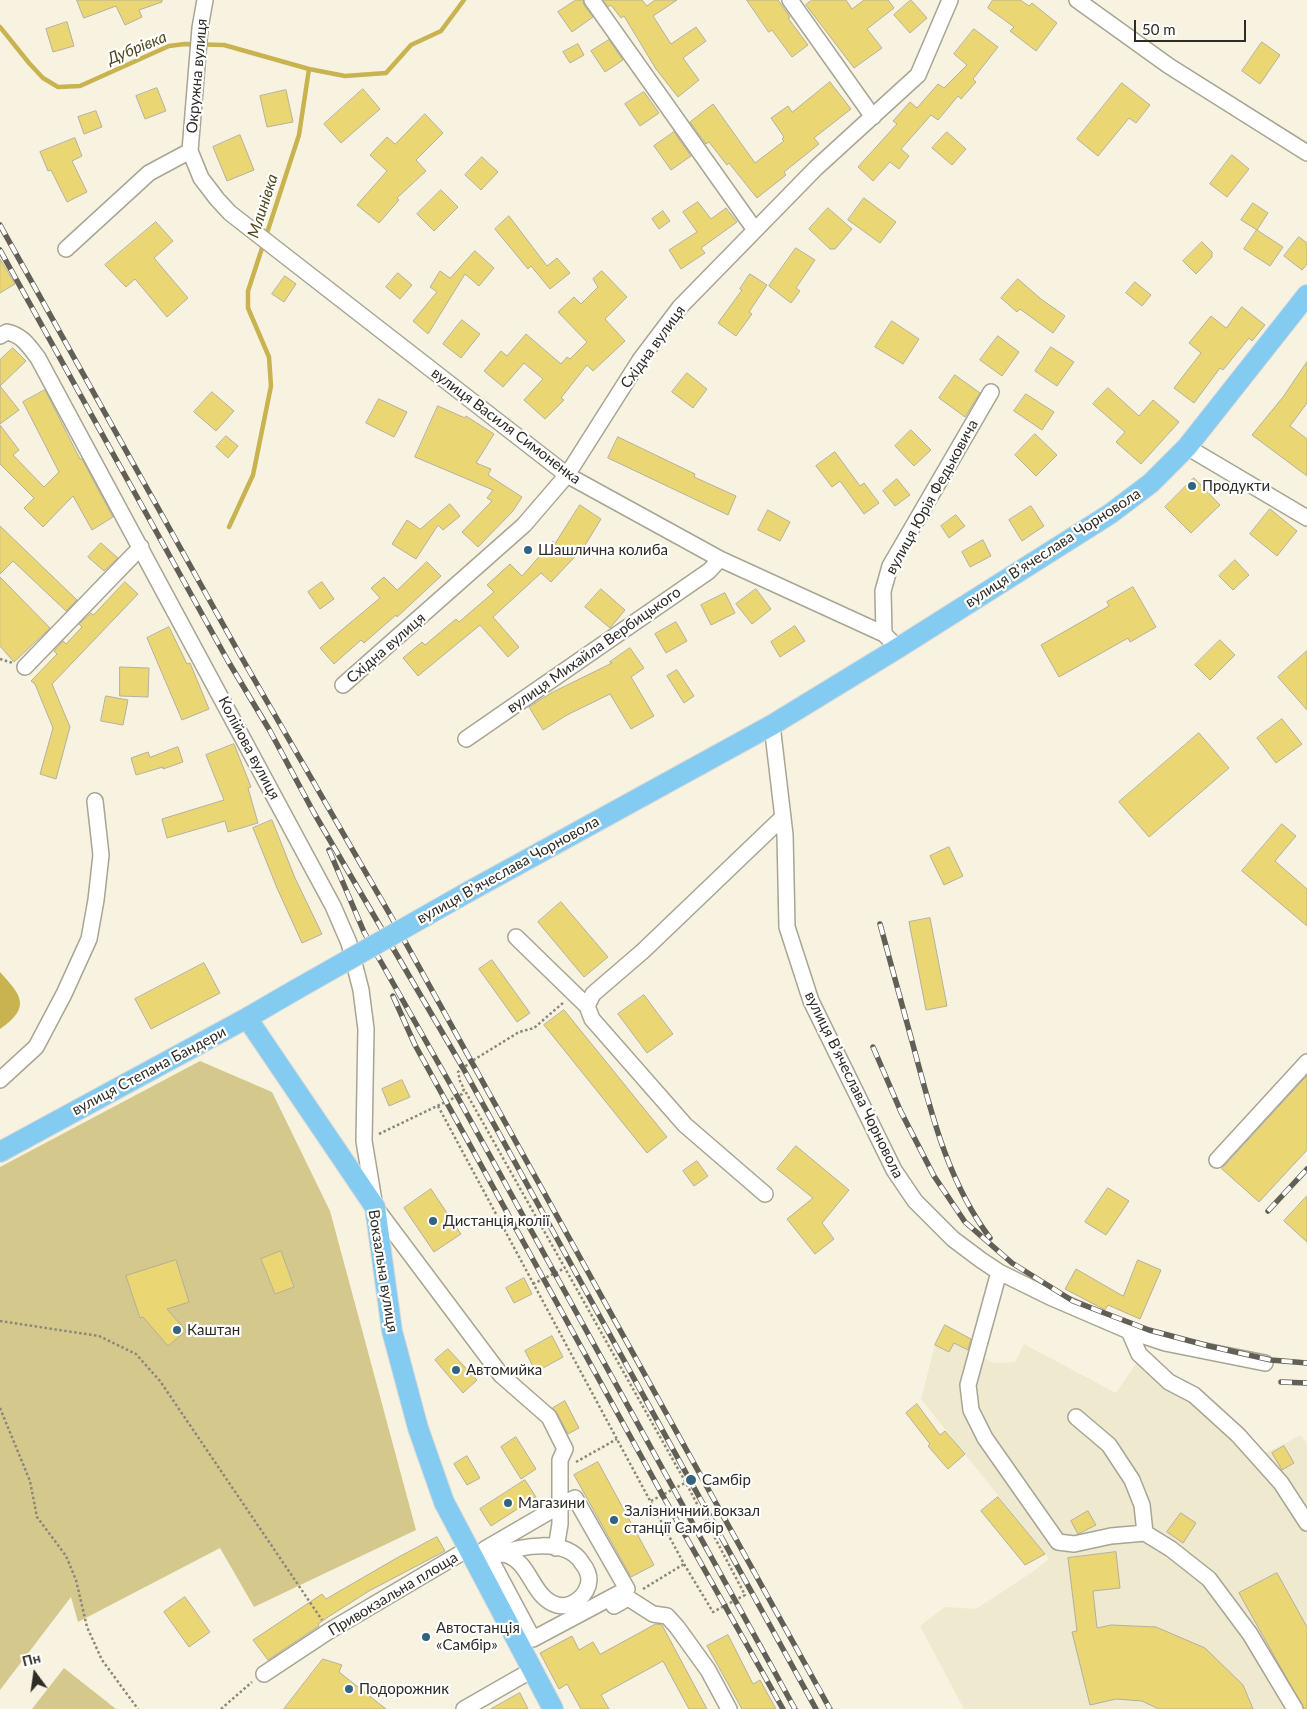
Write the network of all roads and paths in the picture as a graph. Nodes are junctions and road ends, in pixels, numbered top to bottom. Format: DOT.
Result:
graph roads {
  1 [pos="205,0"];
  2 [pos="592,0"];
  3 [pos="790,0"];
  4 [pos="950,0"];
  5 [pos="1077,0"];
  6 [pos="873,117"];
  7 [pos="190,151"];
  8 [pos="1307,152"];
  9 [pos="756,230"];
  10 [pos="66,249"];
  11 [pos="1307,295"];
  12 [pos="3,334"];
  13 [pos="991,392"];
  14 [pos="1187,447"];
  15 [pos="567,475"];
  16 [pos="1307,518"];
  17 [pos="141,547"];
  18 [pos="720,559"];
  19 [pos="884,634"];
  20 [pos="898,648"];
  21 [pos="24,668"];
  22 [pos="343,685"];
  23 [pos="772,725"];
  24 [pos="466,739"];
  25 [pos="95,801"];
  26 [pos="783,818"];
  27 [pos="516,937"];
  28 [pos="297,989"];
  29 [pos="574,993"];
  30 [pos="587,1006"];
  31 [pos="247,1018"];
  32 [pos="1307,1062"];
  33 [pos="0,1080"];
  34 [pos="464,1089"];
  35 [pos="438,1106"];
  36 [pos="364,1141"];
  37 [pos="0,1152"];
  38 [pos="1217,1160"];
  39 [pos="765,1194"];
  40 [pos="376,1208"];
  41 [pos="565,1268"];
  42 [pos="999,1272"];
  43 [pos="532,1284"];
  44 [pos="0,1321"];
  45 [pos="1129,1331"];
  46 [pos="1265,1363"];
  47 [pos="0,1408"];
  48 [pos="1076,1417"];
  49 [pos="617,1439"];
  50 [pos="559,1472"];
  51 [pos="686,1483"];
  52 [pos="651,1501"];
  53 [pos="559,1506"];
  54 [pos="1307,1523"];
  55 [pos="1145,1533"];
  56 [pos="556,1548"];
  57 [pos="483,1557"];
  58 [pos="589,1579"];
  59 [pos="570,1604"];
  60 [pos="603,1606"];
  61 [pos="329,1631"];
  62 [pos="532,1670"];
  63 [pos="264,1674"];
  64 [pos="138,1709"];
  65 [pos="221,1709"];
  66 [pos="464,1709"];
  67 [pos="553,1709"];
  68 [pos="729,1709"];
  69 [pos="1295,1709"];
  1 -- 7 [label="street, Окружна вулиця"];
  2 -- 9 [label="street"];
  3 -- 6 [label="street"];
  4 -- 6 [label="street, Східна вулиця"];
  5 -- 8 [label="street"];
  6 -- 9 [label="street, Східна вулиця"];
  7 -- 10 [label="street"];
  7 -- 15 [label="street, вулиця Василя Симоненка"];
  9 -- 15 [label="street, Східна вулиця"];
  11 -- 14 [label="main road, вулиця Вʼячеслава Чорновола"];
  12 -- 17 [label="street, Колійова вулиця"];
  13 -- 19 [label="street, вулиця Юрія Федьковича"];
  14 -- 16 [label="street"];
  14 -- 20 [label="main road, вулиця Вʼячеслава Чорновола"];
  15 -- 18 [label="street, вулиця Василя Симоненка"];
  15 -- 22 [label="street, Східна вулиця"];
  17 -- 21 [label="street"];
  17 -- 36 [label="street, Колійова вулиця"];
  18 -- 19 [label="street, вулиця Василя Симоненка"];
  18 -- 24 [label="street, вулиця Михайла Вербицького"];
  19 -- 20 [label="street, вулиця Василя Симоненка"];
  20 -- 23 [label="main road, вулиця Вʼячеслава Чорновола"];
  23 -- 26 [label="street, вулиця Вʼячеслава Чорновола"];
  23 -- 28 [label="main road, вулиця Вʼячеслава Чорновола, bridge"];
  25 -- 33 [label="street"];
  26 -- 30 [label="street"];
  26 -- 42 [label="street, вулиця Вʼячеслава Чорновола"];
  27 -- 29 [label="street"];
  28 -- 31 [label="main road, вулиця Степана Бандери"];
  29 -- 30 [label="street"];
  29 -- 34 [label="path"];
  30 -- 39 [label="street"];
  31 -- 37 [label="main road, вулиця Степана Бандери"];
  31 -- 40 [label="main road, Вокзальна вулиця"];
  32 -- 38 [label="street"];
  34 -- 35 [label="path"];
  34 -- 41 [label="path"];
  35 -- 36 [label="path"];
  35 -- 43 [label="path"];
  36 -- 40 [label="street, Колійова вулиця"];
  40 -- 50 [label="street"];
  40 -- 57 [label="main road, Вокзальна вулиця"];
  41 -- 43 [label="path"];
  41 -- 51 [label="path"];
  42 -- 45 [label="street, вулиця Вʼячеслава Чорновола"];
  42 -- 55 [label="street"];
  43 -- 49 [label="path"];
  44 -- 61 [label="path"];
  45 -- 46 [label="street, вулиця Вʼячеслава Чорновола"];
  45 -- 54 [label="street"];
  47 -- 64 [label="path"];
  48 -- 55 [label="street"];
  49 -- 50 [label="path"];
  49 -- 52 [label="path"];
  50 -- 53 [label="street"];
  51 -- 52 [label="path"];
  51 -- 52 [label="path"];
  53 -- 56 [label="street"];
  53 -- 57 [label="street"];
  53 -- 60 [label="street"];
  55 -- 69 [label="street"];
  56 -- 57 [label="street"];
  56 -- 58 [label="street"];
  57 -- 59 [label="street"];
  57 -- 60 [label="street"];
  57 -- 61 [label="street, Привокзальна площа"];
  57 -- 62 [label="main road, Привокзальна площа"];
  58 -- 59 [label="street"];
  58 -- 60 [label="street"];
  59 -- 60 [label="street"];
  60 -- 68 [label="street"];
  61 -- 63 [label="street, Привокзальна площа"];
  62 -- 66 [label="street"];
  62 -- 67 [label="main road, Привокзальна площа"];
  63 -- 65 [label="path"];
}
